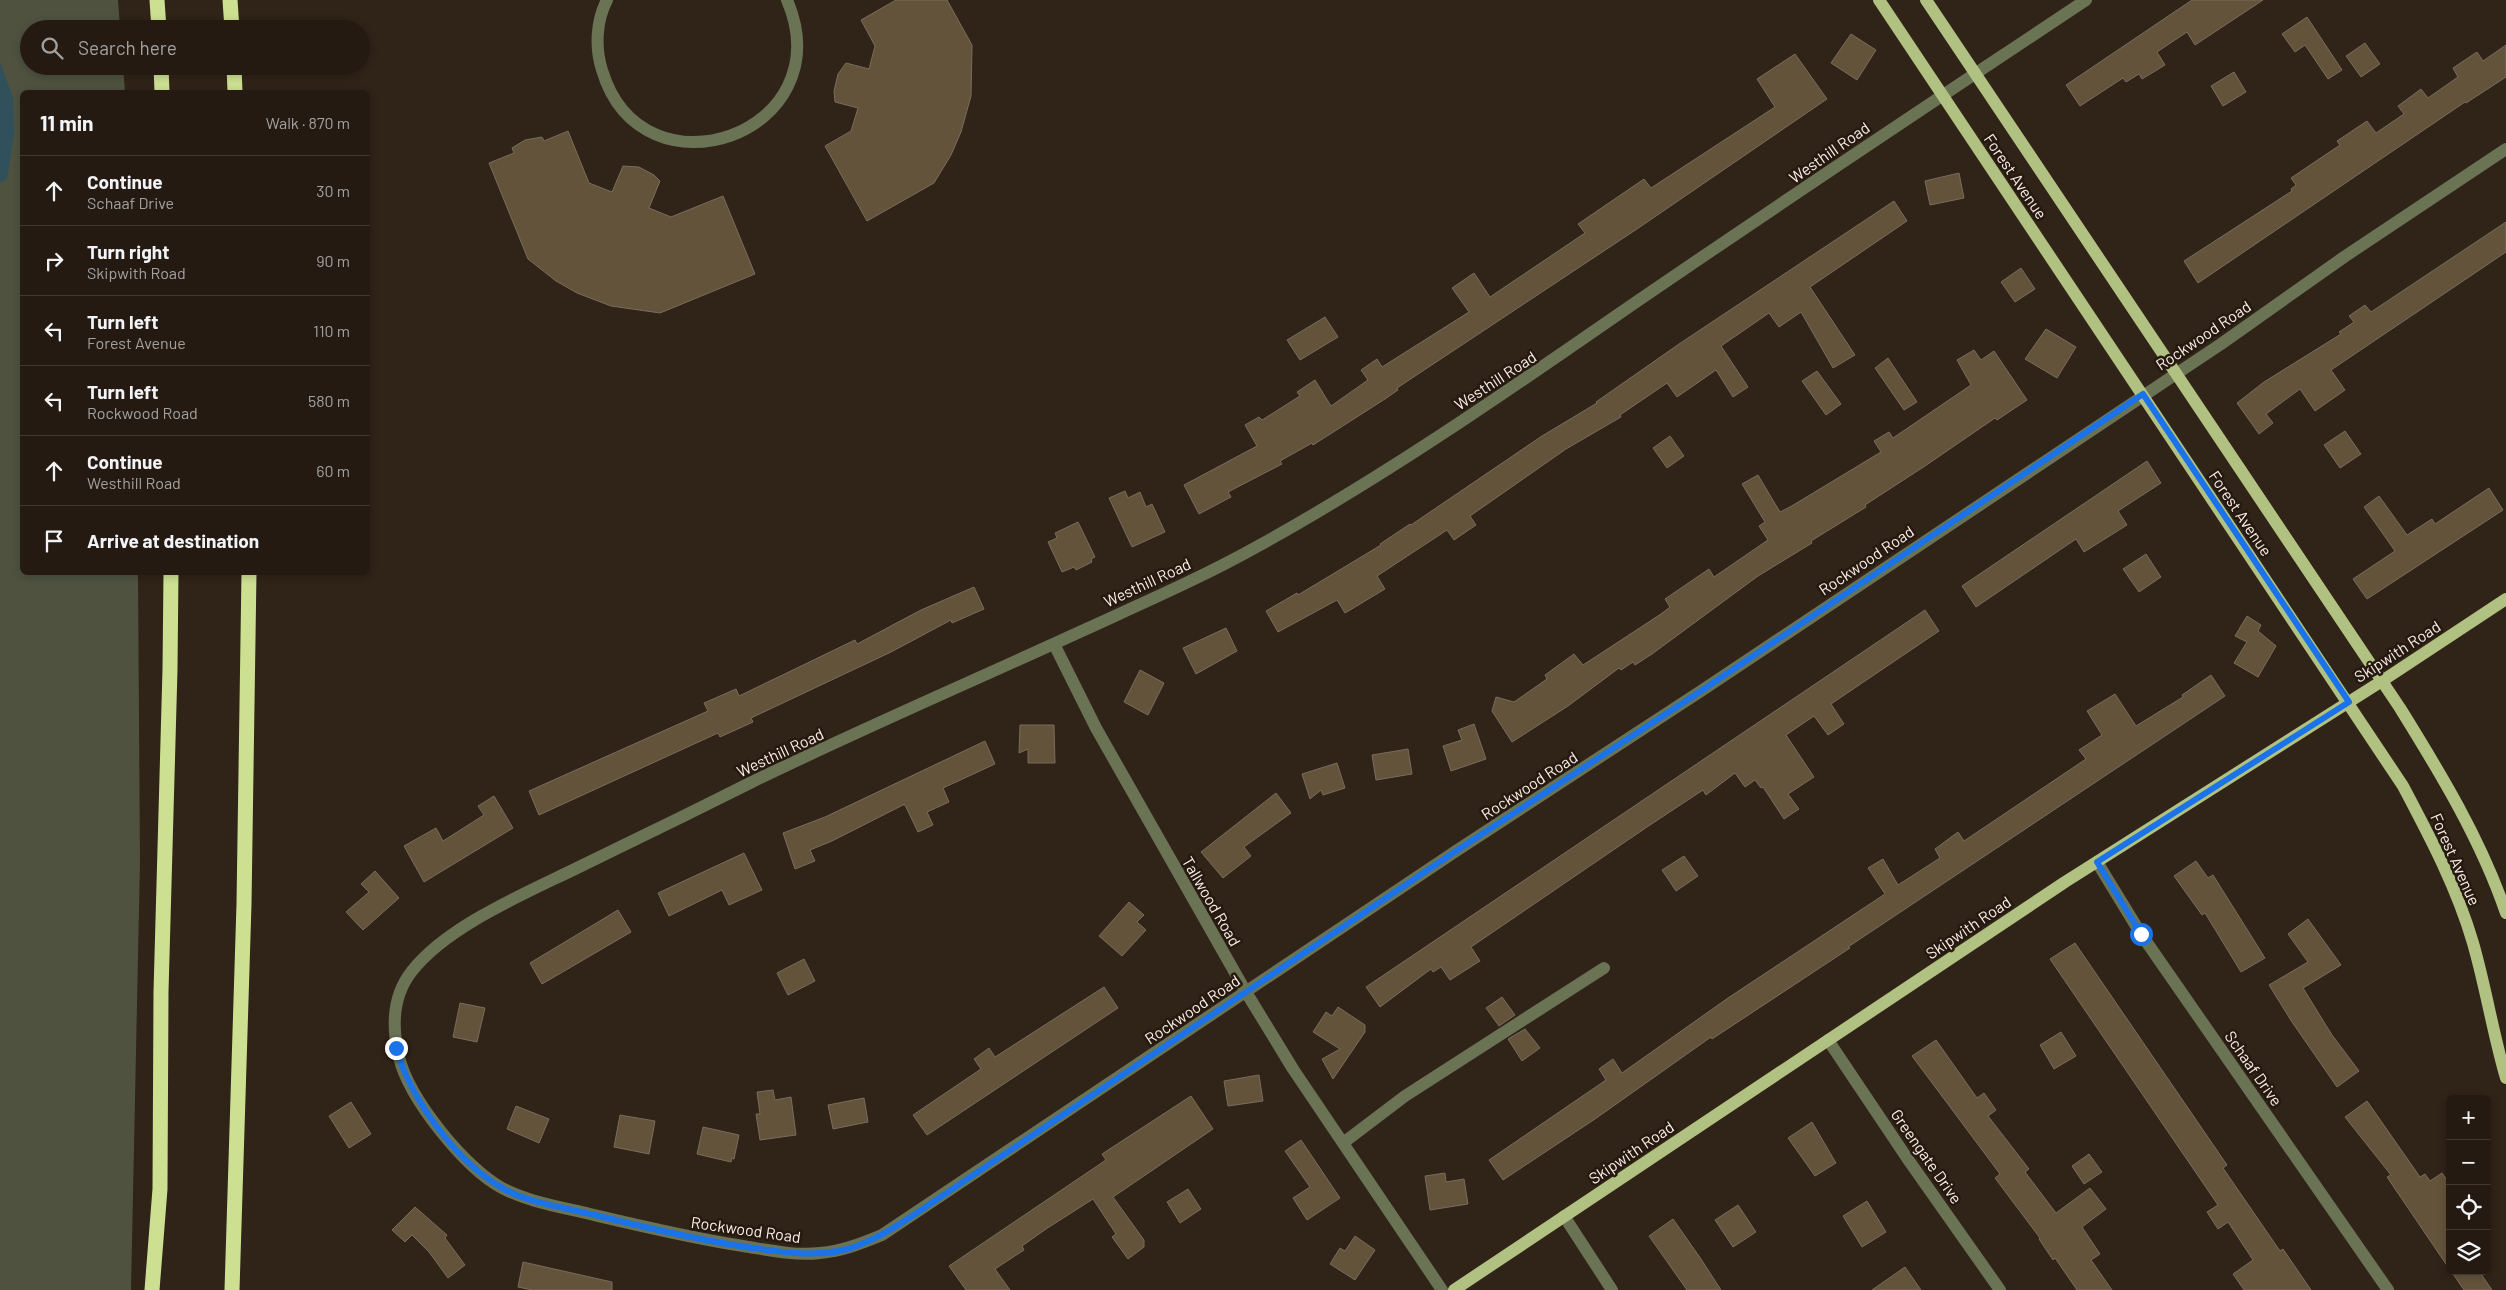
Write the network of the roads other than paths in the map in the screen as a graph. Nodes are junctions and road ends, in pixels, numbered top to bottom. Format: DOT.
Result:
graph roads {
  1 [pos="157,0"];
  2 [pos="230,0"];
  3 [pos="607,0"];
  4 [pos="787,0"];
  5 [pos="1879,0"];
  6 [pos="1926,0"];
  7 [pos="2086,0"];
  8 [pos="158,20"];
  9 [pos="231,20"];
  10 [pos="1975,74"];
  11 [pos="161,75"];
  12 [pos="234,75"];
  13 [pos="162,90"];
  14 [pos="235,90"];
  15 [pos="1942,95"];
  16 [pos="2506,149"];
  17 [pos="2176,372"];
  18 [pos="2143,394"];
  19 [pos="170,575"];
  20 [pos="249,575"];
  21 [pos="2506,599"];
  22 [pos="1054,644"];
  23 [pos="2382,681"];
  24 [pos="2349,702"];
  25 [pos="2097,862"];
  26 [pos="2506,914"];
  27 [pos="1604,968"];
  28 [pos="1246,992"];
  29 [pos="1828,1040"];
  30 [pos="2506,1078"];
  31 [pos="1343,1142"];
  32 [pos="515,1194"];
  33 [pos="1564,1216"];
  34 [pos="152,1290"];
  35 [pos="232,1290"];
  36 [pos="1442,1290"];
  37 [pos="1454,1290"];
  38 [pos="1612,1290"];
  39 [pos="2000,1290"];
  40 [pos="2388,1290"];
  1 -- 8 [label="highway"];
  2 -- 9 [label="highway"];
  3 -- 4 [label="street"];
  5 -- 15 [label="main road, Forest Avenue"];
  6 -- 10 [label="main road, Forest Avenue"];
  7 -- 10 [label="street, Westhill Road"];
  10 -- 15 [label="street, Westhill Road"];
  10 -- 17 [label="main road, Forest Avenue"];
  11 -- 13 [label="highway"];
  12 -- 14 [label="highway"];
  15 -- 18 [label="main road, Forest Avenue"];
  15 -- 22 [label="street, Westhill Road"];
  16 -- 17 [label="street, Rockwood Road"];
  17 -- 18 [label="street, Rockwood Road"];
  17 -- 23 [label="main road, Forest Avenue"];
  18 -- 24 [label="main road, Forest Avenue"];
  18 -- 28 [label="street, Rockwood Road"];
  19 -- 34 [label="highway"];
  20 -- 35 [label="highway"];
  21 -- 23 [label="main road, Skipwith Road"];
  22 -- 28 [label="street, Tallwood Road"];
  22 -- 32 [label="street, Westhill Road"];
  23 -- 24 [label="main road, Skipwith Road"];
  23 -- 26 [label="main road, Forest Avenue"];
  24 -- 25 [label="main road, Skipwith Road"];
  24 -- 30 [label="main road, Forest Avenue"];
  25 -- 29 [label="main road, Skipwith Road"];
  25 -- 40 [label="street, Schaaf Drive"];
  27 -- 31 [label="street"];
  28 -- 31 [label="street, Tallwood Road"];
  28 -- 32 [label="street, Rockwood Road"];
  29 -- 33 [label="main road, Skipwith Road"];
  29 -- 39 [label="street, Greengate Drive"];
  31 -- 36 [label="street, Tallwood Road"];
  33 -- 37 [label="main road, Skipwith Road"];
  33 -- 38 [label="street"];
}
